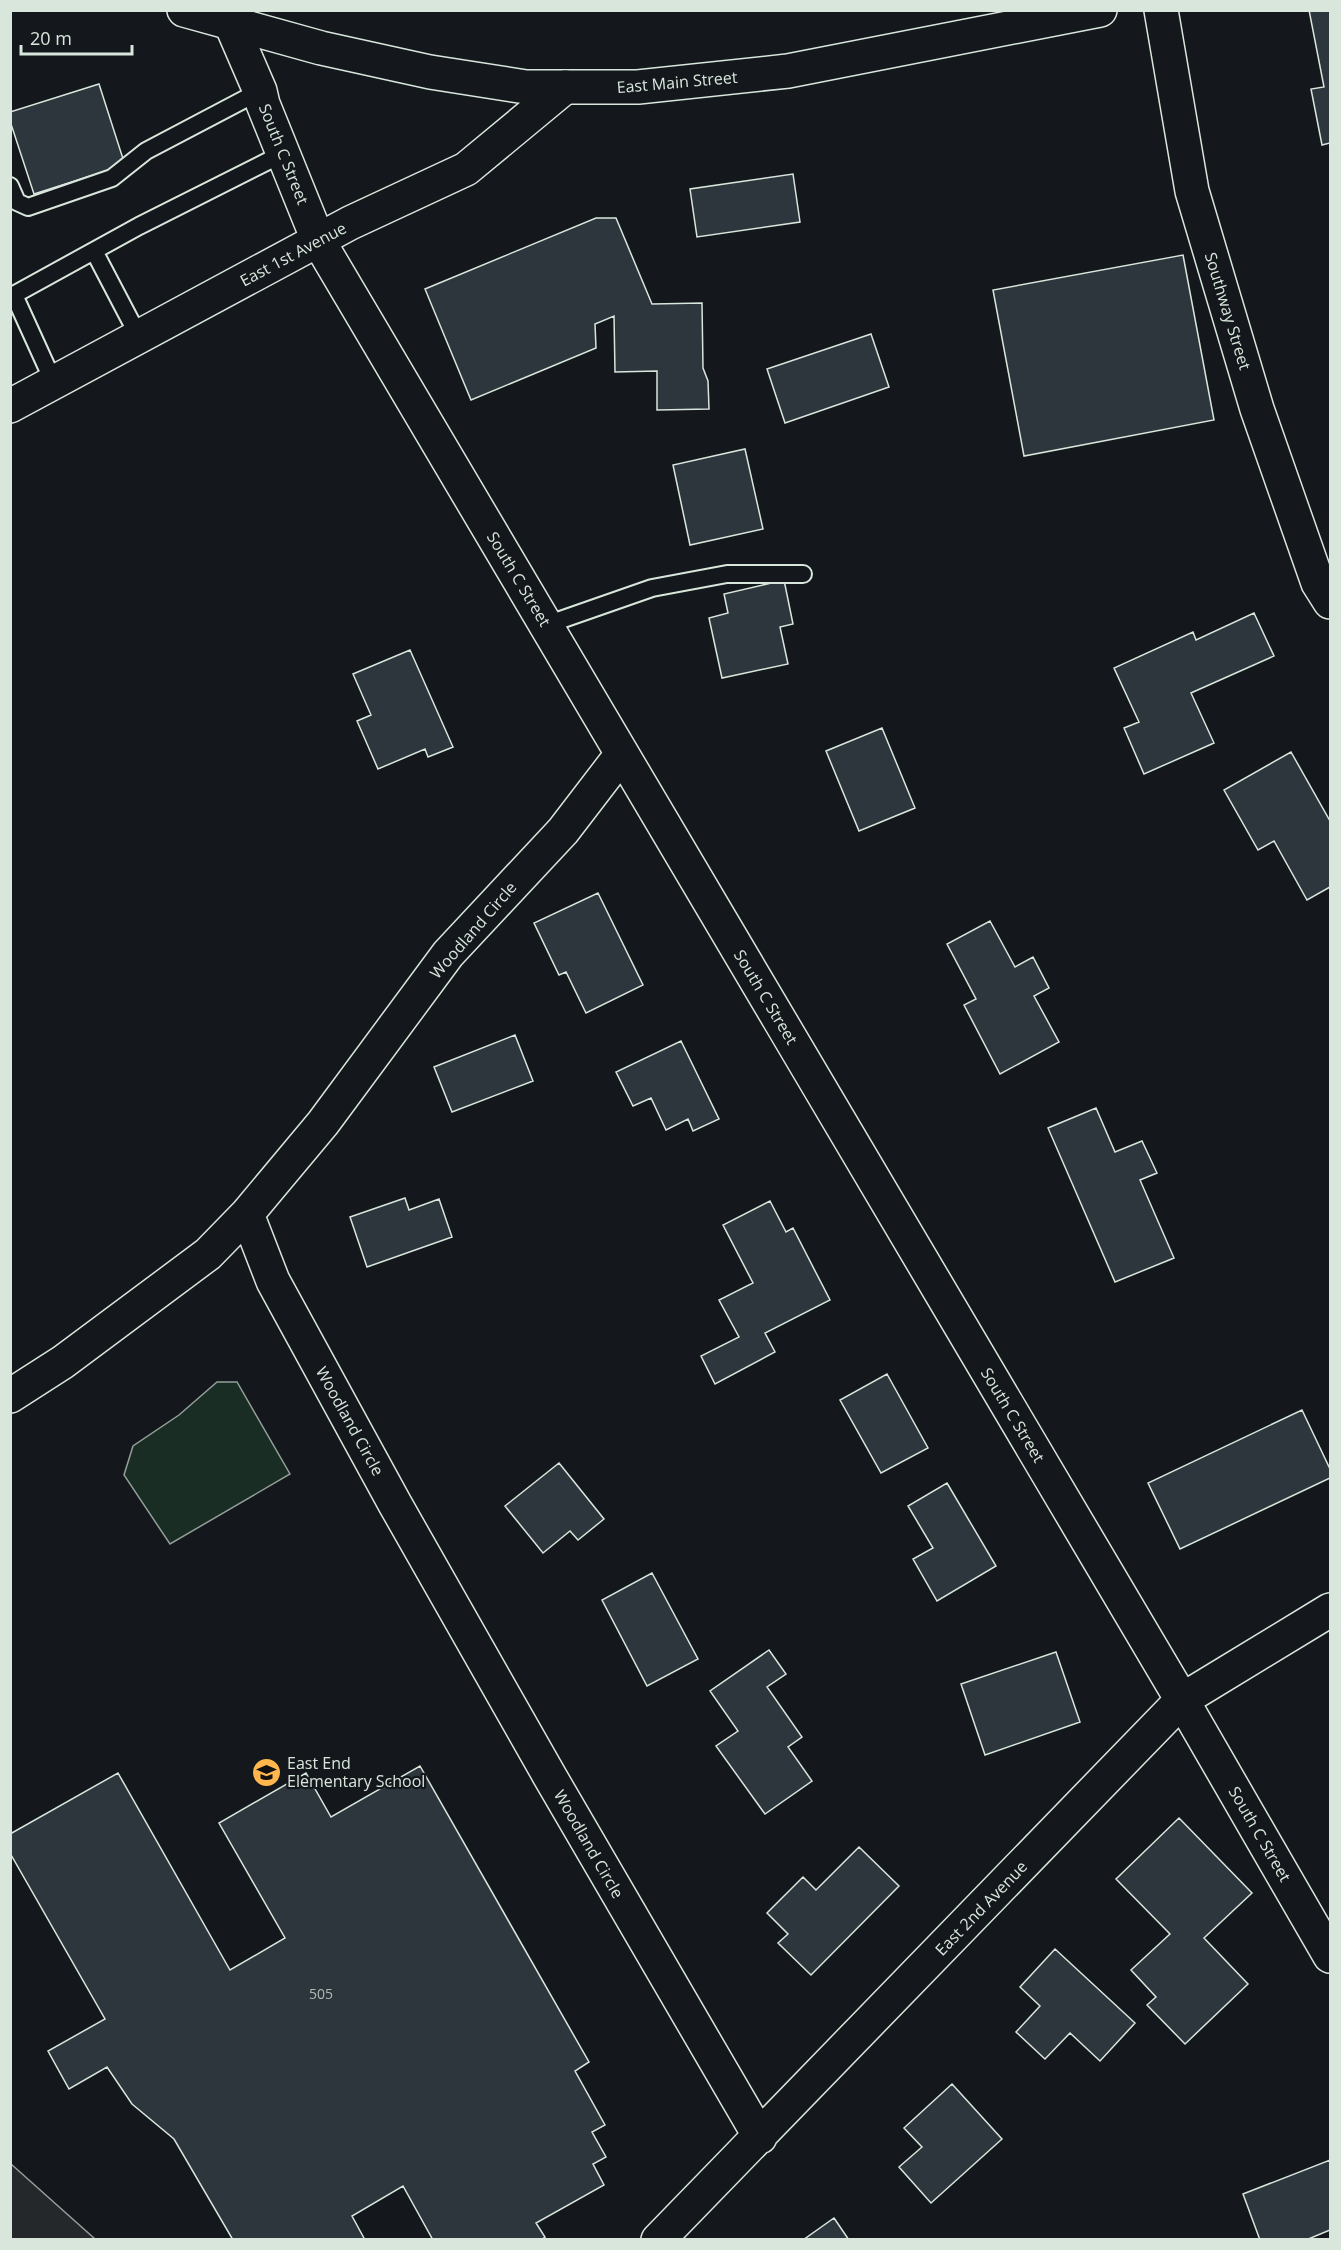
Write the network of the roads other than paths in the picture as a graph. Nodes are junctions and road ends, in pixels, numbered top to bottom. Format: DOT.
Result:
graph roads {
  1 [pos="184,10"];
  2 [pos="1101,10"];
  3 [pos="1161,10"];
  4 [pos="231,24"];
  5 [pos="565,87"];
  6 [pos="260,91"];
  7 [pos="284,153"];
  8 [pos="10,186"];
  9 [pos="318,240"];
  10 [pos="94,251"];
  11 [pos="12,296"];
  12 [pos="139,337"];
  13 [pos="54,382"];
  14 [pos="10,406"];
  15 [pos="802,574"];
  16 [pos="1330,602"];
  17 [pos="546,625"];
  18 [pos="622,754"];
  19 [pos="247,1214"];
  20 [pos="10,1396"];
  21 [pos="1330,1610"];
  22 [pos="1182,1700"];
  23 [pos="1330,1956"];
  24 [pos="760,2137"];
  25 [pos="658,2240"];
  1 -- 4 [label="street, East Main Street"];
  2 -- 5 [label="street, East Main Street"];
  3 -- 16 [label="street, Southway Street"];
  4 -- 5 [label="street, East Main Street"];
  4 -- 6 [label="street, South C Street"];
  5 -- 9 [label="street, East 1st Avenue"];
  6 -- 7 [label="street, South C Street"];
  6 -- 8 [label="lane"];
  7 -- 9 [label="street, South C Street"];
  7 -- 10 [label="lane"];
  9 -- 12 [label="street, East 1st Avenue"];
  9 -- 17 [label="street, South C Street"];
  10 -- 11 [label="lane"];
  10 -- 12 [label="lane"];
  11 -- 13 [label="lane"];
  12 -- 13 [label="street, East 1st Avenue"];
  13 -- 14 [label="street, East 1st Avenue"];
  15 -- 17 [label="lane"];
  17 -- 18 [label="street, South C Street"];
  18 -- 19 [label="street, Woodland Circle"];
  18 -- 22 [label="street, South C Street"];
  19 -- 20 [label="street"];
  19 -- 24 [label="street, Woodland Circle"];
  21 -- 22 [label="street, East 2nd Avenue"];
  22 -- 23 [label="street, South C Street"];
  22 -- 24 [label="street, East 2nd Avenue"];
  24 -- 25 [label="street, East 2nd Avenue"];
}
